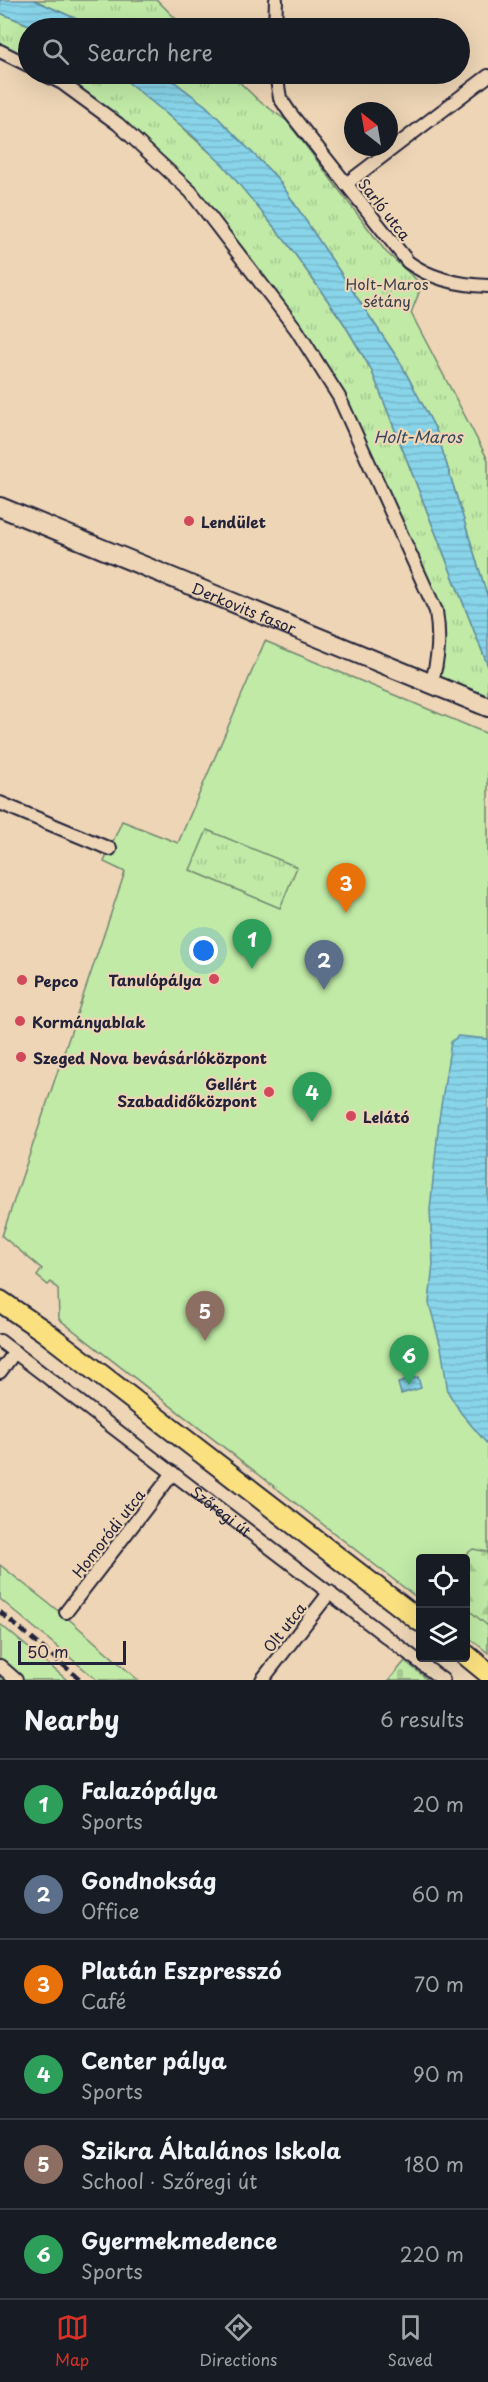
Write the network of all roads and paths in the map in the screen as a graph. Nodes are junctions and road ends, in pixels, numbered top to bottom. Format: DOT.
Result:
graph roads {
  1 [pos="276,0"];
  2 [pos="275,18"];
  3 [pos="0,51"];
  4 [pos="18,60"];
  5 [pos="488,76"];
  6 [pos="63,84"];
  7 [pos="278,84"];
  8 [pos="346,184"];
  9 [pos="488,286"];
  10 [pos="0,507"];
  11 [pos="431,684"];
  12 [pos="488,706"];
  13 [pos="0,803"];
  14 [pos="110,849"];
  15 [pos="0,1301"];
  16 [pos="0,1341"];
  17 [pos="15,1352"];
  18 [pos="0,1372"];
  19 [pos="173,1473"];
  20 [pos="330,1592"];
  21 [pos="66,1612"];
  22 [pos="416,1618"];
  23 [pos="470,1659"];
  24 [pos="0,1666"];
  25 [pos="488,1672"];
  26 [pos="16,1680"];
  27 [pos="262,1680"];
  28 [pos="443,1680"];
  1 -- 2 [label="street"];
  3 -- 4 [label="street"];
  5 -- 8 [label="street"];
  6 -- 11 [label="street"];
  7 -- 8 [label="street, Sarló utca"];
  8 -- 9 [label="street, Sarló utca"];
  10 -- 11 [label="street, Derkovits fasor"];
  11 -- 12 [label="street, Derkovits fasor"];
  13 -- 14 [label="street"];
  15 -- 22 [label="main road"];
  16 -- 17 [label="street, Szőregi út"];
  17 -- 18 [label="street"];
  17 -- 19 [label="street, Szőregi út"];
  19 -- 20 [label="street, Szőregi út"];
  19 -- 21 [label="street, Homoródi utca"];
  20 -- 27 [label="street, Olt utca"];
  20 -- 28 [label="street, Szőregi út"];
  23 -- 25 [label="main road"];
  24 -- 26 [label="street"];
}
